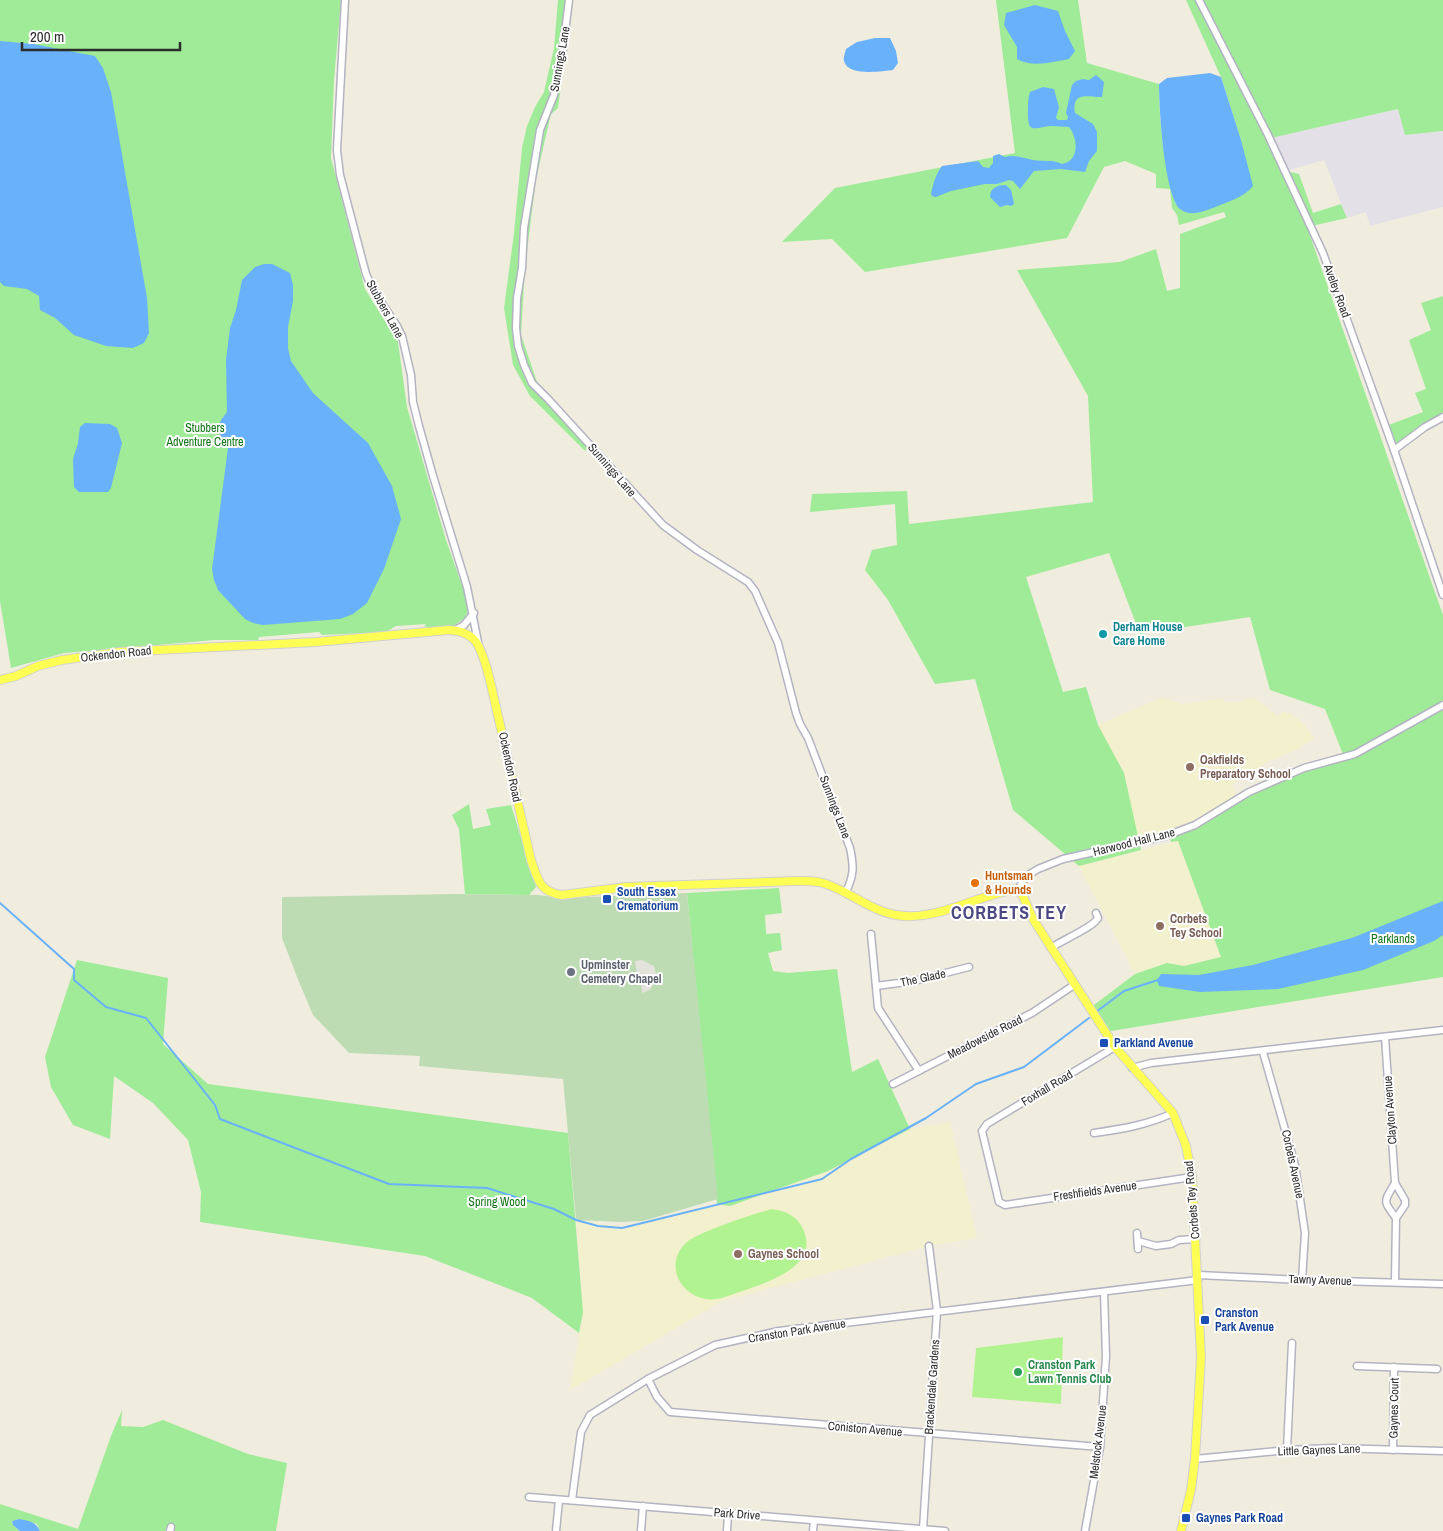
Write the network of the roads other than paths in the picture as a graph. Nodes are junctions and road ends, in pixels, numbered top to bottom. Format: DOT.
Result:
graph roads {
  1 [pos="345,0"];
  2 [pos="570,0"];
  3 [pos="1199,0"];
  4 [pos="1443,417"];
  5 [pos="1394,450"];
  6 [pos="1443,595"];
  7 [pos="474,613"];
  8 [pos="455,630"];
  9 [pos="480,650"];
  10 [pos="0,680"];
  11 [pos="1443,705"];
  12 [pos="1018,891"];
  13 [pos="846,892"];
  14 [pos="1096,913"];
  15 [pos="871,934"];
  16 [pos="1051,948"];
  17 [pos="969,967"];
  18 [pos="1074,985"];
  19 [pos="876,986"];
  20 [pos="1443,1030"];
  21 [pos="1385,1037"];
  22 [pos="1115,1046"];
  23 [pos="1263,1052"];
  24 [pos="1132,1068"];
  25 [pos="919,1071"];
  26 [pos="893,1084"];
  27 [pos="1173,1113"];
  28 [pos="1094,1133"];
  29 [pos="1192,1177"];
  30 [pos="1395,1183"];
  31 [pos="999,1202"];
  32 [pos="1396,1218"];
  33 [pos="1137,1233"];
  34 [pos="1196,1239"];
  35 [pos="929,1246"];
  36 [pos="1198,1278"];
  37 [pos="1302,1280"];
  38 [pos="1395,1282"];
  39 [pos="1443,1284"];
  40 [pos="1104,1292"];
  41 [pos="937,1311"];
  42 [pos="1292,1343"];
  43 [pos="1357,1366"];
  44 [pos="1394,1367"];
  45 [pos="1436,1369"];
  46 [pos="648,1379"];
  47 [pos="929,1434"];
  48 [pos="1100,1447"];
  49 [pos="1287,1450"];
  50 [pos="1393,1450"];
  51 [pos="1443,1451"];
  52 [pos="1195,1459"];
  53 [pos="529,1497"];
  54 [pos="558,1500"];
  55 [pos="572,1500"];
  56 [pos="643,1506"];
  57 [pos="728,1514"];
  58 [pos="814,1520"];
  59 [pos="900,1529"];
  60 [pos="923,1529"];
  61 [pos="556,1531"];
  62 [pos="641,1531"];
  63 [pos="727,1531"];
  64 [pos="813,1531"];
  65 [pos="945,1531"];
  66 [pos="1085,1531"];
  67 [pos="1181,1531"];
  1 -- 7 [label="street, Stubbers Lane"];
  2 -- 13 [label="street, Sunnings Lane"];
  3 -- 5 [label="street, Aveley Road"];
  4 -- 5 [label="street"];
  5 -- 6 [label="street, Aveley Road"];
  7 -- 8 [label="street"];
  7 -- 9 [label="street, Stubbers Lane"];
  8 -- 9 [label="main road, Ockendon Road"];
  8 -- 10 [label="main road, Ockendon Road"];
  9 -- 13 [label="main road, Ockendon Road"];
  11 -- 12 [label="street, Harwood Hall Lane"];
  12 -- 13 [label="main road, Ockendon Road"];
  12 -- 16 [label="main road, Corbets Tey Road"];
  14 -- 16 [label="street"];
  15 -- 19 [label="street"];
  16 -- 18 [label="main road, Corbets Tey Road"];
  17 -- 19 [label="street, The Glade"];
  18 -- 22 [label="main road, Corbets Tey Road"];
  18 -- 25 [label="street, Meadowside Road"];
  19 -- 25 [label="street"];
  20 -- 21 [label="street"];
  21 -- 23 [label="street"];
  21 -- 30 [label="street, Clayton Avenue"];
  22 -- 24 [label="main road, Corbets Tey Road"];
  22 -- 31 [label="street, Foxhall Road"];
  23 -- 24 [label="street"];
  23 -- 37 [label="street, Corbets Avenue"];
  24 -- 27 [label="main road, Corbets Tey Road"];
  25 -- 26 [label="street, Meadowside Road"];
  27 -- 28 [label="street"];
  27 -- 29 [label="main road, Corbets Tey Road"];
  29 -- 31 [label="street, Freshfields Avenue"];
  29 -- 34 [label="main road, Corbets Tey Road"];
  30 -- 32 [label="street, Clayton Avenue"];
  30 -- 32 [label="street, Clayton Avenue"];
  32 -- 38 [label="street, Clayton Avenue"];
  33 -- 34 [label="street"];
  34 -- 36 [label="main road, Corbets Tey Road"];
  35 -- 41 [label="street, Brackendale Gardens"];
  36 -- 37 [label="street, Tawny Avenue"];
  36 -- 40 [label="street, Cranston Park Avenue"];
  36 -- 52 [label="main road, Corbets Tey Road"];
  37 -- 38 [label="street, Tawny Avenue"];
  38 -- 39 [label="street, Tawny Avenue"];
  40 -- 41 [label="street, Cranston Park Avenue"];
  40 -- 48 [label="street, Melstock Avenue"];
  41 -- 46 [label="street, Cranston Park Avenue"];
  41 -- 47 [label="street, Brackendale Gardens"];
  42 -- 49 [label="street"];
  43 -- 44 [label="street, Gaynes Court"];
  44 -- 45 [label="street, Gaynes Court"];
  44 -- 50 [label="street, Gaynes Court"];
  46 -- 47 [label="street, Coniston Avenue"];
  46 -- 55 [label="street, Cranston Park Avenue"];
  47 -- 48 [label="street, Coniston Avenue"];
  47 -- 60 [label="street, Brackendale Gardens"];
  48 -- 66 [label="street, Melstock Avenue"];
  49 -- 50 [label="street, Little Gaynes Lane"];
  49 -- 52 [label="street, Little Gaynes Lane"];
  50 -- 51 [label="street, Little Gaynes Lane"];
  52 -- 67 [label="main road, Corbets Tey Road"];
  53 -- 54 [label="street, Park Drive"];
  54 -- 55 [label="street, Park Drive"];
  54 -- 61 [label="street"];
  55 -- 56 [label="street, Park Drive"];
  56 -- 57 [label="street, Park Drive"];
  56 -- 62 [label="street"];
  57 -- 58 [label="street, Park Drive"];
  57 -- 63 [label="street"];
  58 -- 59 [label="street, Park Drive"];
  58 -- 64 [label="street"];
  59 -- 60 [label="street, Park Drive"];
  60 -- 65 [label="street, Park Drive"];
}
